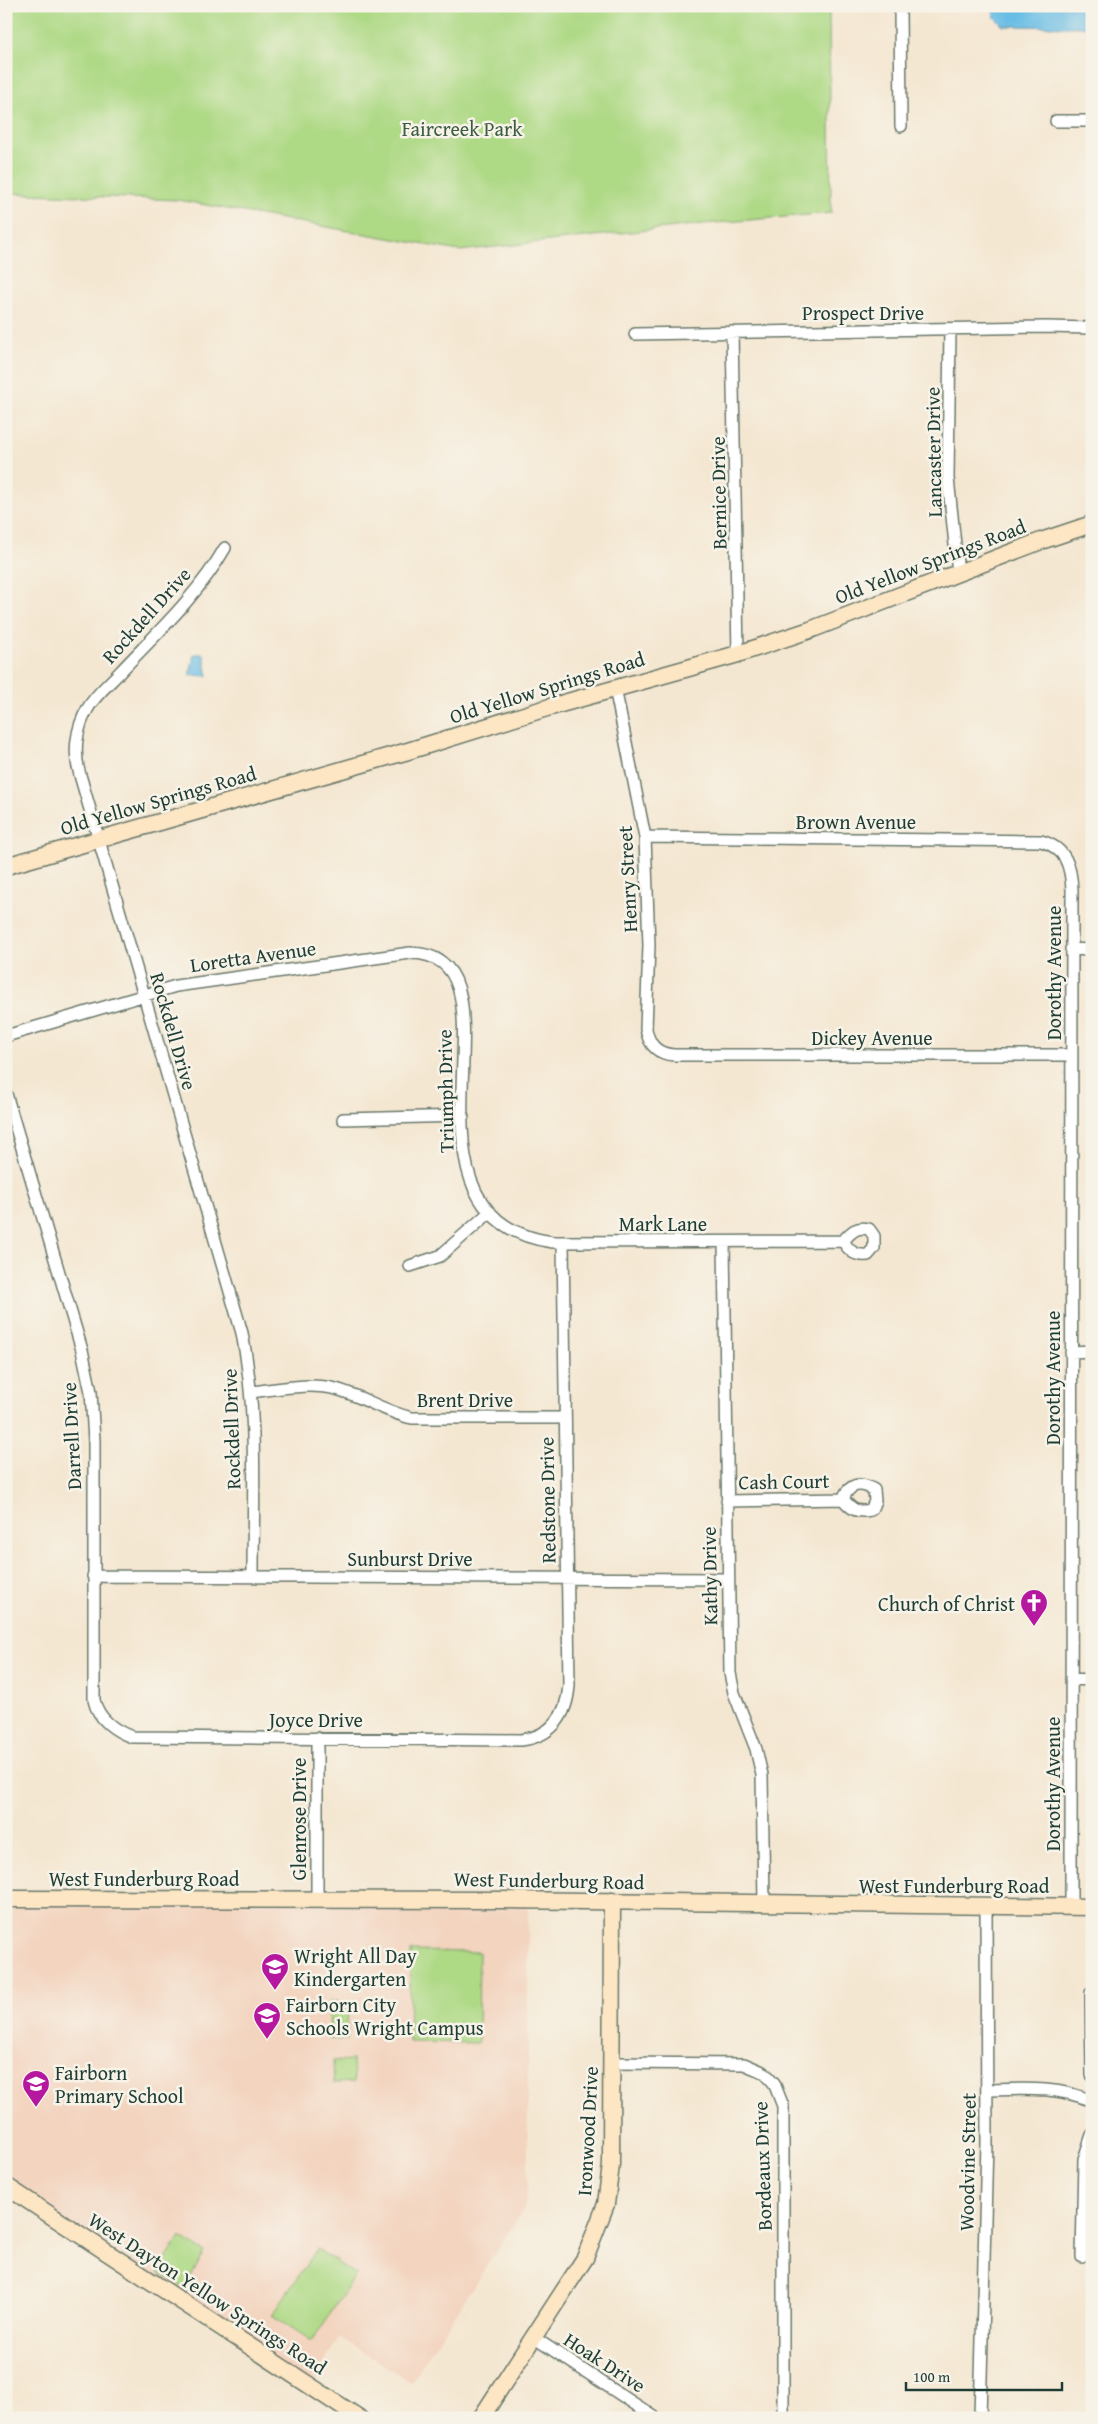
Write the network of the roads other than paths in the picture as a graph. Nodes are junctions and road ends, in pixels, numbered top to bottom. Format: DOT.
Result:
graph roads {
  1 [pos="900,6"];
  2 [pos="1092,121"];
  3 [pos="1056,122"];
  4 [pos="901,126"];
  5 [pos="1092,328"];
  6 [pos="950,330"];
  7 [pos="732,332"];
  8 [pos="635,334"];
  9 [pos="1092,524"];
  10 [pos="225,548"];
  11 [pos="958,573"];
  12 [pos="738,654"];
  13 [pos="615,688"];
  14 [pos="645,837"];
  15 [pos="98,839"];
  16 [pos="1062,853"];
  17 [pos="6,866"];
  18 [pos="1072,949"];
  19 [pos="1092,950"];
  20 [pos="448,966"];
  21 [pos="144,995"];
  22 [pos="6,1036"];
  23 [pos="674,1055"];
  24 [pos="1071,1055"];
  25 [pos="6,1094"];
  26 [pos="463,1116"];
  27 [pos="343,1119"];
  28 [pos="490,1212"];
  29 [pos="843,1241"];
  30 [pos="563,1242"];
  31 [pos="724,1242"];
  32 [pos="410,1266"];
  33 [pos="1092,1351"];
  34 [pos="1071,1352"];
  35 [pos="251,1392"];
  36 [pos="565,1418"];
  37 [pos="843,1499"];
  38 [pos="726,1501"];
  39 [pos="93,1576"];
  40 [pos="253,1576"];
  41 [pos="567,1578"];
  42 [pos="728,1579"];
  43 [pos="1071,1679"];
  44 [pos="1092,1680"];
  45 [pos="107,1723"];
  46 [pos="317,1738"];
  47 [pos="529,1739"];
  48 [pos="6,1899"];
  49 [pos="317,1900"];
  50 [pos="612,1901"];
  51 [pos="764,1904"];
  52 [pos="986,1906"];
  53 [pos="1071,1907"];
  54 [pos="1092,1907"];
  55 [pos="1091,1993"];
  56 [pos="612,2063"];
  57 [pos="1092,2075"];
  58 [pos="987,2090"];
  59 [pos="1092,2100"];
  60 [pos="1092,2135"];
  61 [pos="6,2186"];
  62 [pos="1082,2257"];
  63 [pos="533,2337"];
  64 [pos="359,2418"];
  65 [pos="481,2418"];
  66 [pos="656,2418"];
  67 [pos="783,2418"];
  68 [pos="980,2418"];
  1 -- 4 [label="street"];
  2 -- 3 [label="street"];
  5 -- 6 [label="street, Prospect Drive"];
  6 -- 7 [label="street, Prospect Drive"];
  6 -- 11 [label="street, Lancaster Drive"];
  7 -- 8 [label="street, Prospect Drive"];
  7 -- 12 [label="street, Bernice Drive"];
  9 -- 11 [label="street, Old Yellow Springs Road"];
  10 -- 15 [label="street, Rockdell Drive"];
  11 -- 12 [label="street, Old Yellow Springs Road"];
  12 -- 13 [label="street, Old Yellow Springs Road"];
  13 -- 14 [label="street, Henry Street"];
  13 -- 15 [label="street, Old Yellow Springs Road"];
  14 -- 16 [label="street, Brown Avenue"];
  14 -- 23 [label="street, Henry Street"];
  15 -- 17 [label="street, Old Yellow Springs Road"];
  15 -- 21 [label="street, Rockdell Drive"];
  16 -- 18 [label="street, Dorothy Avenue"];
  18 -- 19 [label="street"];
  18 -- 24 [label="street, Dorothy Avenue"];
  20 -- 21 [label="street, Loretta Avenue"];
  20 -- 26 [label="street, Triumph Drive"];
  21 -- 22 [label="street, Loretta Avenue"];
  21 -- 35 [label="street, Rockdell Drive"];
  23 -- 24 [label="street, Dickey Avenue"];
  24 -- 34 [label="street, Dorothy Avenue"];
  25 -- 39 [label="street, Darrell Drive"];
  26 -- 27 [label="street"];
  26 -- 28 [label="street, Triumph Drive"];
  28 -- 30 [label="street, Mark Lane"];
  28 -- 32 [label="street"];
  29 -- 31 [label="street, Mark Lane"];
  30 -- 31 [label="street, Mark Lane"];
  30 -- 36 [label="street, Redstone Drive"];
  31 -- 38 [label="street, Kathy Drive"];
  33 -- 34 [label="street"];
  34 -- 43 [label="street, Dorothy Avenue"];
  35 -- 36 [label="street, Brent Drive"];
  35 -- 40 [label="street, Rockdell Drive"];
  36 -- 41 [label="street, Redstone Drive"];
  37 -- 38 [label="street, Cash Court"];
  38 -- 42 [label="street, Kathy Drive"];
  39 -- 40 [label="street, Sunburst Drive"];
  39 -- 45 [label="street, Darrell Drive"];
  40 -- 41 [label="street, Sunburst Drive"];
  41 -- 42 [label="street, Sunburst Drive"];
  41 -- 47 [label="street, Redstone Drive"];
  42 -- 51 [label="street, Kathy Drive"];
  43 -- 44 [label="street"];
  43 -- 53 [label="street, Dorothy Avenue"];
  45 -- 46 [label="street, Joyce Drive"];
  46 -- 47 [label="street, Joyce Drive"];
  46 -- 49 [label="street, Glenrose Drive"];
  48 -- 49 [label="street, West Funderburg Road"];
  49 -- 50 [label="street, West Funderburg Road"];
  50 -- 51 [label="street, West Funderburg Road"];
  50 -- 56 [label="street, Ironwood Drive"];
  51 -- 52 [label="street, West Funderburg Road"];
  52 -- 53 [label="street, West Funderburg Road"];
  52 -- 58 [label="street, Woodvine Street"];
  53 -- 54 [label="street, West Funderburg Road"];
  55 -- 57 [label="street"];
  56 -- 63 [label="street, Ironwood Drive"];
  56 -- 67 [label="street, Bordeaux Drive"];
  58 -- 59 [label="street"];
  58 -- 68 [label="street, Woodvine Street"];
  60 -- 62 [label="street"];
  61 -- 64 [label="street, West Dayton Yellow Springs Road"];
  63 -- 65 [label="street, Ironwood Drive"];
  63 -- 66 [label="street, Hoak Drive"];
}
